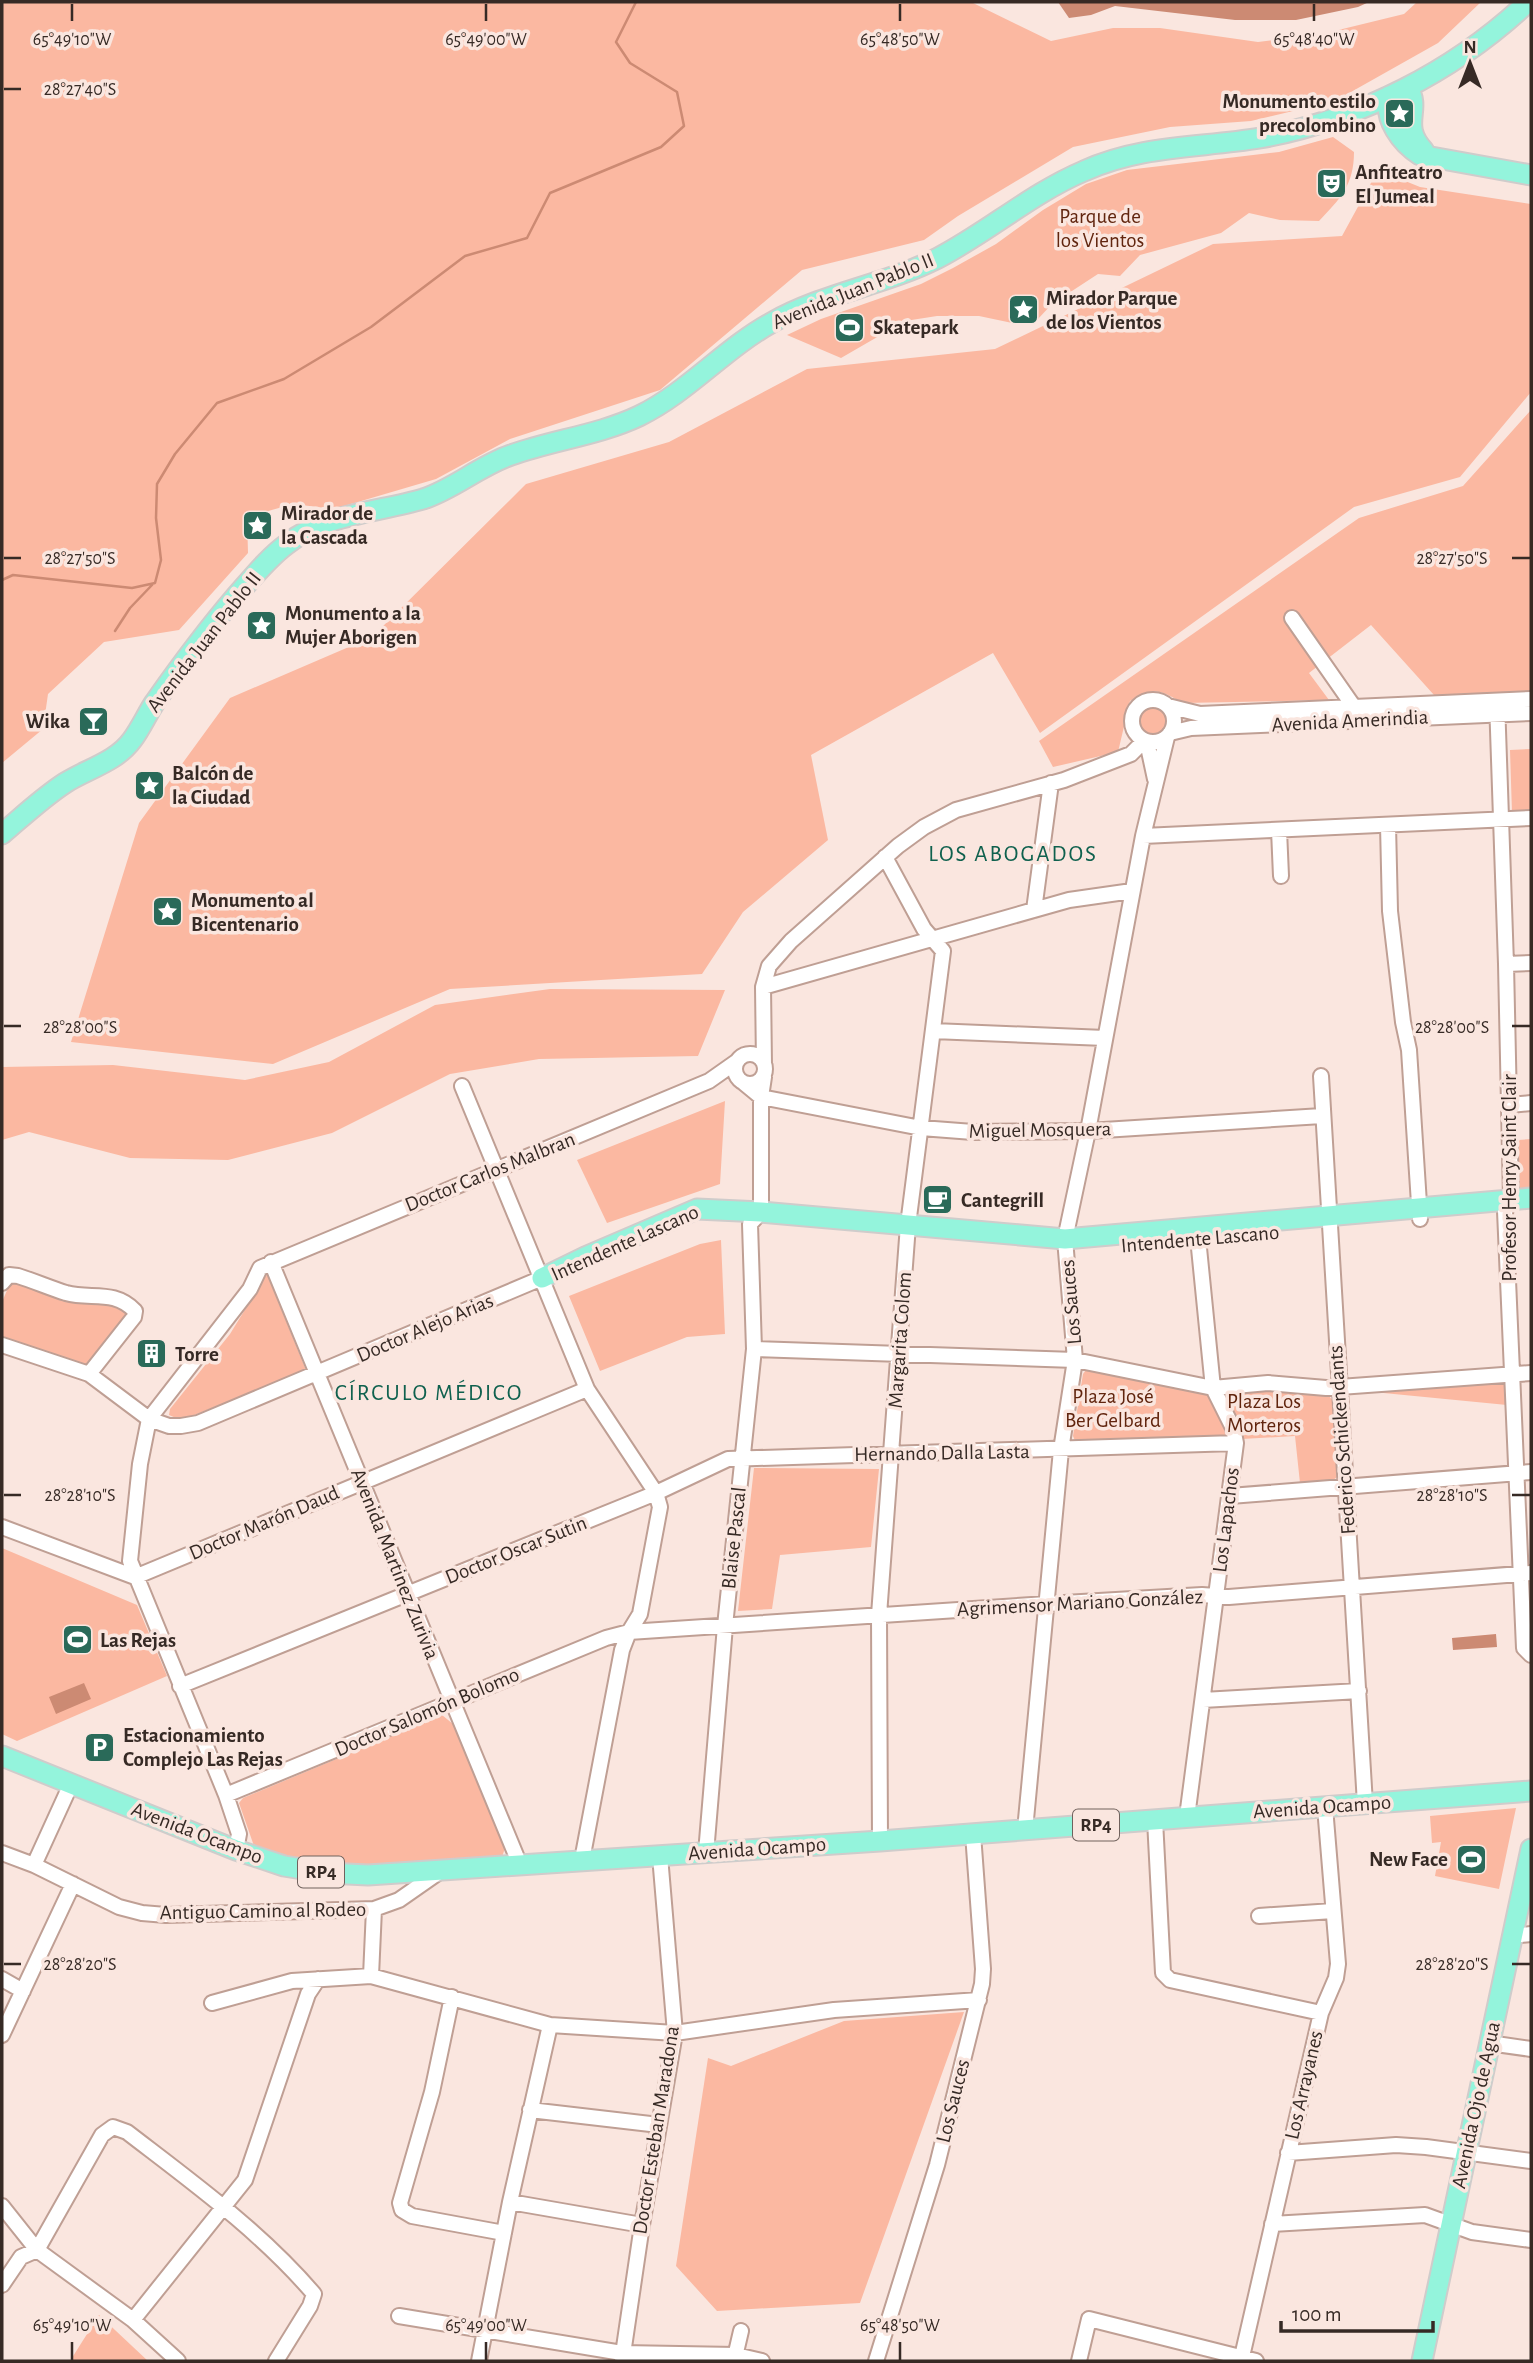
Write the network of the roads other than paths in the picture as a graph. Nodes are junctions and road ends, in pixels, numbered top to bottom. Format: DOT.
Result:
graph roads {
  1 [pos="1528,2"];
  2 [pos="1408,88"];
  3 [pos="1389,96"];
  4 [pos="1345,113"];
  5 [pos="1400,137"];
  6 [pos="1433,159"];
  7 [pos="1531,175"];
  8 [pos="1292,618"];
  9 [pos="1531,699"];
  10 [pos="1168,706"];
  11 [pos="1354,707"];
  12 [pos="1497,708"];
  13 [pos="1531,713"];
  14 [pos="1132,725"];
  15 [pos="1169,735"];
  16 [pos="1145,741"];
  17 [pos="1120,759"];
  18 [pos="1156,780"];
  19 [pos="1051,783"];
  20 [pos="1531,818"];
  21 [pos="1501,819"];
  22 [pos="1388,825"];
  23 [pos="1279,830"];
  24 [pos="3,831"];
  25 [pos="1143,836"];
  26 [pos="885,857"];
  27 [pos="1281,876"];
  28 [pos="1132,891"];
  29 [pos="1034,909"];
  30 [pos="934,938"];
  31 [pos="1531,963"];
  32 [pos="1506,964"];
  33 [pos="763,987"];
  34 [pos="762,1029"];
  35 [pos="933,1031"];
  36 [pos="1105,1038"];
  37 [pos="740,1058"];
  38 [pos="764,1071"];
  39 [pos="1321,1076"];
  40 [pos="709,1081"];
  41 [pos="740,1081"];
  42 [pos="462,1086"];
  43 [pos="761,1097"];
  44 [pos="1531,1103"];
  45 [pos="1510,1105"];
  46 [pos="1322,1116"];
  47 [pos="921,1128"];
  48 [pos="1088,1131"];
  49 [pos="495,1170"];
  50 [pos="1531,1198"];
  51 [pos="1508,1205"];
  52 [pos="1531,1210"];
  53 [pos="1420,1213"];
  54 [pos="756,1218"];
  55 [pos="1329,1222"];
  56 [pos="907,1231"];
  57 [pos="1197,1233"];
  58 [pos="1065,1245"];
  59 [pos="271,1262"];
  60 [pos="542,1278"];
  61 [pos="2,1283"];
  62 [pos="2,1345"];
  63 [pos="754,1349"];
  64 [pos="899,1354"];
  65 [pos="1075,1360"];
  66 [pos="317,1373"];
  67 [pos="1531,1373"];
  68 [pos="89,1374"];
  69 [pos="1512,1374"];
  70 [pos="1339,1387"];
  71 [pos="1213,1388"];
  72 [pos="587,1389"];
  73 [pos="149,1419"];
  74 [pos="1236,1443"];
  75 [pos="1061,1450"];
  76 [pos="893,1455"];
  77 [pos="741,1457"];
  78 [pos="1531,1472"];
  79 [pos="1516,1473"];
  80 [pos="361,1482"];
  81 [pos="1345,1486"];
  82 [pos="656,1493"];
  83 [pos="1230,1496"];
  84 [pos="2,1527"];
  85 [pos="1526,1574"];
  86 [pos="135,1577"];
  87 [pos="1352,1589"];
  88 [pos="407,1594"];
  89 [pos="1216,1596"];
  90 [pos="1047,1604"];
  91 [pos="879,1615"];
  92 [pos="725,1626"];
  93 [pos="629,1632"];
  94 [pos="1530,1654"];
  95 [pos="180,1686"];
  96 [pos="1359,1691"];
  97 [pos="1203,1700"];
  98 [pos="452,1701"];
  99 [pos="2,1756"];
  100 [pos="71,1784"];
  101 [pos="1531,1791"];
  102 [pos="226,1795"];
  103 [pos="1365,1804"];
  104 [pos="1325,1807"];
  105 [pos="1187,1817"];
  106 [pos="1154,1820"];
  107 [pos="1025,1830"];
  108 [pos="973,1834"];
  109 [pos="880,1841"];
  110 [pos="1531,1849"];
  111 [pos="236,1850"];
  112 [pos="2,1853"];
  113 [pos="706,1853"];
  114 [pos="660,1856"];
  115 [pos="582,1860"];
  116 [pos="34,1865"];
  117 [pos="520,1865"];
  118 [pos="442,1870"];
  119 [pos="394,1874"];
  120 [pos="74,1884"];
  121 [pos="399,1900"];
  122 [pos="374,1909"];
  123 [pos="1334,1911"];
  124 [pos="1259,1916"];
  125 [pos="1531,1934"];
  126 [pos="1511,1936"];
  127 [pos="371,1976"];
  128 [pos="2,1979"];
  129 [pos="318,1979"];
  130 [pos="23,1991"];
  131 [pos="452,1997"];
  132 [pos="979,2000"];
  133 [pos="212,2003"];
  134 [pos="1321,2013"];
  135 [pos="550,2025"];
  136 [pos="675,2033"];
  137 [pos="2,2035"];
  138 [pos="1489,2043"];
  139 [pos="1531,2049"];
  140 [pos="530,2110"];
  141 [pos="659,2125"];
  142 [pos="1465,2151"];
  143 [pos="1288,2153"];
  144 [pos="1531,2161"];
  145 [pos="510,2202"];
  146 [pos="2,2206"];
  147 [pos="225,2207"];
  148 [pos="1272,2224"];
  149 [pos="642,2225"];
  150 [pos="1450,2226"];
  151 [pos="504,2233"];
  152 [pos="1531,2241"];
  153 [pos="37,2250"];
  154 [pos="2,2285"];
  155 [pos="399,2316"];
  156 [pos="133,2320"];
  157 [pos="485,2331"];
  158 [pos="741,2331"];
  159 [pos="622,2357"];
  160 [pos="735,2358"];
  161 [pos="1246,2360"];
  162 [pos="178,2361"];
  163 [pos="276,2361"];
  164 [pos="479,2361"];
  165 [pos="762,2361"];
  166 [pos="876,2361"];
  167 [pos="1079,2361"];
  168 [pos="1422,2361"];
  1 -- 2 [label="main road, Avenida Juan Pablo II"];
  2 -- 3 [label="main road, Avenida Juan Pablo II"];
  2 -- 6 [label="main road"];
  3 -- 4 [label="main road, Avenida Juan Pablo II"];
  3 -- 5 [label="main road"];
  4 -- 5 [label="main road"];
  4 -- 24 [label="main road, Avenida Juan Pablo II"];
  5 -- 6 [label="main road"];
  6 -- 7 [label="main road"];
  8 -- 11 [label="street"];
  9 -- 12 [label="street"];
  10 -- 11 [label="street"];
  10 -- 14 [label="street"];
  10 -- 15 [label="street"];
  11 -- 12 [label="street"];
  12 -- 13 [label="street, Avenida Amerindia"];
  12 -- 15 [label="street, Avenida Amerindia"];
  12 -- 21 [label="street, Profesor Henry Saint Clair"];
  14 -- 16 [label="street"];
  14 -- 17 [label="street"];
  15 -- 16 [label="street"];
  15 -- 18 [label="street, Los Sauces"];
  16 -- 17 [label="street"];
  16 -- 18 [label="street, Los Sauces"];
  17 -- 19 [label="street"];
  18 -- 25 [label="street, Los Sauces"];
  19 -- 26 [label="street"];
  19 -- 29 [label="street"];
  20 -- 21 [label="street"];
  21 -- 22 [label="street"];
  21 -- 32 [label="street, Profesor Henry Saint Clair"];
  22 -- 23 [label="street"];
  22 -- 53 [label="street"];
  23 -- 25 [label="street"];
  23 -- 27 [label="street"];
  25 -- 28 [label="street, Los Sauces"];
  26 -- 30 [label="street, Margarita Colom"];
  26 -- 33 [label="street"];
  28 -- 29 [label="street"];
  28 -- 36 [label="street, Los Sauces"];
  29 -- 30 [label="street"];
  30 -- 33 [label="street"];
  30 -- 35 [label="street, Margarita Colom"];
  31 -- 32 [label="street"];
  32 -- 45 [label="street, Profesor Henry Saint Clair"];
  33 -- 34 [label="street"];
  34 -- 37 [label="street"];
  34 -- 38 [label="street"];
  35 -- 36 [label="street"];
  35 -- 47 [label="street, Margarita Colom"];
  36 -- 48 [label="street, Los Sauces"];
  37 -- 38 [label="street"];
  37 -- 40 [label="street, Doctor Carlos Malbran"];
  37 -- 41 [label="street"];
  38 -- 41 [label="street"];
  38 -- 43 [label="street"];
  39 -- 46 [label="street, Federico Schickendants"];
  40 -- 41 [label="street, Doctor Carlos Malbran"];
  40 -- 49 [label="street, Doctor Carlos Malbran"];
  41 -- 43 [label="street"];
  42 -- 49 [label="street"];
  43 -- 47 [label="street, Miguel Mosquera"];
  43 -- 54 [label="street, Blaise Pascal"];
  44 -- 45 [label="street"];
  45 -- 51 [label="street, Profesor Henry Saint Clair"];
  46 -- 48 [label="street, Miguel Mosquera"];
  46 -- 55 [label="street, Federico Schickendants"];
  47 -- 48 [label="street, Miguel Mosquera"];
  47 -- 56 [label="street, Margarita Colom"];
  48 -- 58 [label="street, Los Sauces"];
  49 -- 59 [label="street, Doctor Carlos Malbran"];
  49 -- 60 [label="street"];
  50 -- 51 [label="main road, Intendente Lascano"];
  51 -- 52 [label="main road, Intendente Lascano"];
  51 -- 53 [label="main road, Intendente Lascano"];
  51 -- 69 [label="street, Profesor Henry Saint Clair"];
  53 -- 55 [label="main road, Intendente Lascano"];
  54 -- 56 [label="main road, Intendente Lascano"];
  54 -- 60 [label="main road, Intendente Lascano"];
  54 -- 63 [label="street, Blaise Pascal"];
  55 -- 57 [label="main road, Intendente Lascano"];
  55 -- 70 [label="street, Federico Schickendants"];
  56 -- 58 [label="main road, Intendente Lascano"];
  56 -- 64 [label="street, Margarita Colom"];
  57 -- 58 [label="main road, Intendente Lascano"];
  57 -- 71 [label="street, Los Lapachos"];
  58 -- 65 [label="street, Los Sauces"];
  59 -- 66 [label="street, Avenida Martinez Zurivia"];
  59 -- 73 [label="street"];
  60 -- 66 [label="street, Doctor Alejo Arias"];
  60 -- 72 [label="street"];
  61 -- 68 [label="street"];
  62 -- 68 [label="street"];
  63 -- 64 [label="street"];
  63 -- 77 [label="street, Blaise Pascal"];
  64 -- 65 [label="street"];
  64 -- 76 [label="street, Margarita Colom"];
  65 -- 71 [label="street"];
  65 -- 75 [label="street, Los Sauces"];
  66 -- 73 [label="street, Doctor Alejo Arias"];
  66 -- 80 [label="street, Avenida Martinez Zurivia"];
  67 -- 69 [label="street"];
  68 -- 73 [label="street"];
  69 -- 70 [label="street"];
  69 -- 79 [label="street, Profesor Henry Saint Clair"];
  70 -- 71 [label="street"];
  70 -- 81 [label="street, Federico Schickendants"];
  71 -- 74 [label="street, Los Lapachos"];
  72 -- 80 [label="street, Doctor Marón Daud"];
  72 -- 82 [label="street"];
  73 -- 86 [label="street"];
  74 -- 75 [label="street, Hernando Dalla Lasta"];
  74 -- 83 [label="street, Los Lapachos"];
  75 -- 76 [label="street, Hernando Dalla Lasta"];
  75 -- 90 [label="street, Los Sauces"];
  76 -- 77 [label="street, Hernando Dalla Lasta"];
  76 -- 91 [label="street, Margarita Colom"];
  77 -- 82 [label="street, Hernando Dalla Lasta"];
  77 -- 92 [label="street, Blaise Pascal"];
  78 -- 79 [label="street"];
  79 -- 81 [label="street"];
  79 -- 85 [label="street, Profesor Henry Saint Clair"];
  80 -- 86 [label="street, Doctor Marón Daud"];
  80 -- 88 [label="street, Avenida Martinez Zurivia"];
  81 -- 83 [label="street"];
  81 -- 87 [label="street, Federico Schickendants"];
  82 -- 88 [label="street, Doctor Oscar Sutin"];
  82 -- 93 [label="street"];
  83 -- 89 [label="street, Los Lapachos"];
  84 -- 86 [label="street"];
  85 -- 87 [label="street, Agrimensor Mariano González"];
  85 -- 94 [label="street, Profesor Henry Saint Clair"];
  86 -- 95 [label="street"];
  87 -- 89 [label="street, Agrimensor Mariano González"];
  87 -- 96 [label="street, Federico Schickendants"];
  88 -- 95 [label="street, Doctor Oscar Sutin"];
  88 -- 98 [label="street, Avenida Martinez Zurivia"];
  89 -- 90 [label="street, Agrimensor Mariano González"];
  89 -- 97 [label="street, Los Lapachos"];
  90 -- 91 [label="street, Agrimensor Mariano González"];
  90 -- 107 [label="street, Los Sauces"];
  91 -- 92 [label="street, Agrimensor Mariano González"];
  91 -- 109 [label="street, Margarita Colom"];
  92 -- 93 [label="street, Agrimensor Mariano González"];
  92 -- 113 [label="street, Blaise Pascal"];
  93 -- 98 [label="street, Doctor Salomón Bolomo"];
  93 -- 115 [label="street"];
  95 -- 102 [label="street"];
  96 -- 97 [label="street"];
  96 -- 103 [label="street, Federico Schickendants"];
  97 -- 105 [label="street, Los Lapachos"];
  98 -- 102 [label="street, Doctor Salomón Bolomo"];
  98 -- 117 [label="street, Avenida Martinez Zurivia"];
  99 -- 100 [label="main road, Avenida Ocampo / RP4"];
  100 -- 111 [label="main road, Avenida Ocampo / RP4"];
  100 -- 116 [label="street"];
  101 -- 103 [label="main road, Avenida Ocampo / RP4"];
  102 -- 111 [label="street"];
  103 -- 104 [label="main road, Avenida Ocampo / RP4"];
  104 -- 105 [label="main road, Avenida Ocampo / RP4"];
  104 -- 123 [label="street, Los Arrayanes"];
  105 -- 106 [label="main road, Avenida Ocampo / RP4"];
  106 -- 107 [label="main road, Avenida Ocampo / RP4"];
  106 -- 134 [label="street"];
  107 -- 108 [label="main road, Avenida Ocampo / RP4"];
  108 -- 109 [label="main road, Avenida Ocampo / RP4"];
  108 -- 132 [label="street, Los Sauces"];
  109 -- 113 [label="main road, Avenida Ocampo / RP4"];
  110 -- 126 [label="main road, Avenida Ojo de Agua"];
  111 -- 119 [label="main road, Avenida Ocampo / RP4"];
  112 -- 116 [label="street, Antiguo Camino al Rodeo"];
  113 -- 114 [label="main road, Avenida Ocampo / RP4"];
  114 -- 115 [label="main road, Avenida Ocampo / RP4"];
  114 -- 136 [label="street, Doctor Esteban Maradona"];
  115 -- 117 [label="main road, Avenida Ocampo / RP4"];
  116 -- 120 [label="street, Antiguo Camino al Rodeo"];
  117 -- 118 [label="main road, Avenida Ocampo / RP4"];
  118 -- 119 [label="main road, Avenida Ocampo / RP4"];
  118 -- 121 [label="street, Antiguo Camino al Rodeo"];
  119 -- 121 [label="street"];
  120 -- 122 [label="street, Antiguo Camino al Rodeo"];
  120 -- 130 [label="street"];
  121 -- 122 [label="street, Antiguo Camino al Rodeo"];
  122 -- 127 [label="street"];
  123 -- 124 [label="street"];
  123 -- 134 [label="street, Los Arrayanes"];
  125 -- 126 [label="street"];
  126 -- 138 [label="main road, Avenida Ojo de Agua"];
  127 -- 129 [label="street"];
  127 -- 131 [label="street"];
  128 -- 130 [label="street"];
  129 -- 133 [label="street"];
  129 -- 147 [label="street"];
  130 -- 137 [label="street"];
  131 -- 135 [label="street"];
  131 -- 151 [label="street"];
  132 -- 136 [label="street"];
  132 -- 166 [label="street, Los Sauces"];
  134 -- 143 [label="street, Los Arrayanes"];
  135 -- 136 [label="street"];
  135 -- 140 [label="street"];
  136 -- 141 [label="street, Doctor Esteban Maradona"];
  138 -- 139 [label="street"];
  138 -- 142 [label="main road, Avenida Ojo de Agua"];
  140 -- 141 [label="street"];
  140 -- 145 [label="street"];
  141 -- 149 [label="street, Doctor Esteban Maradona"];
  142 -- 143 [label="street"];
  142 -- 144 [label="street"];
  142 -- 150 [label="main road, Avenida Ojo de Agua"];
  143 -- 148 [label="street, Los Arrayanes"];
  145 -- 149 [label="street"];
  145 -- 151 [label="street"];
  146 -- 153 [label="street"];
  147 -- 153 [label="street"];
  147 -- 156 [label="street"];
  147 -- 163 [label="street"];
  148 -- 150 [label="street"];
  148 -- 161 [label="street, Los Arrayanes"];
  149 -- 159 [label="street, Doctor Esteban Maradona"];
  150 -- 152 [label="street"];
  150 -- 168 [label="main road, Avenida Ojo de Agua"];
  151 -- 157 [label="street"];
  153 -- 154 [label="street"];
  153 -- 156 [label="street"];
  155 -- 157 [label="street"];
  156 -- 162 [label="street"];
  157 -- 159 [label="street"];
  157 -- 164 [label="street"];
  158 -- 160 [label="street"];
  159 -- 160 [label="street"];
  160 -- 165 [label="street"];
  161 -- 167 [label="street"];
}
